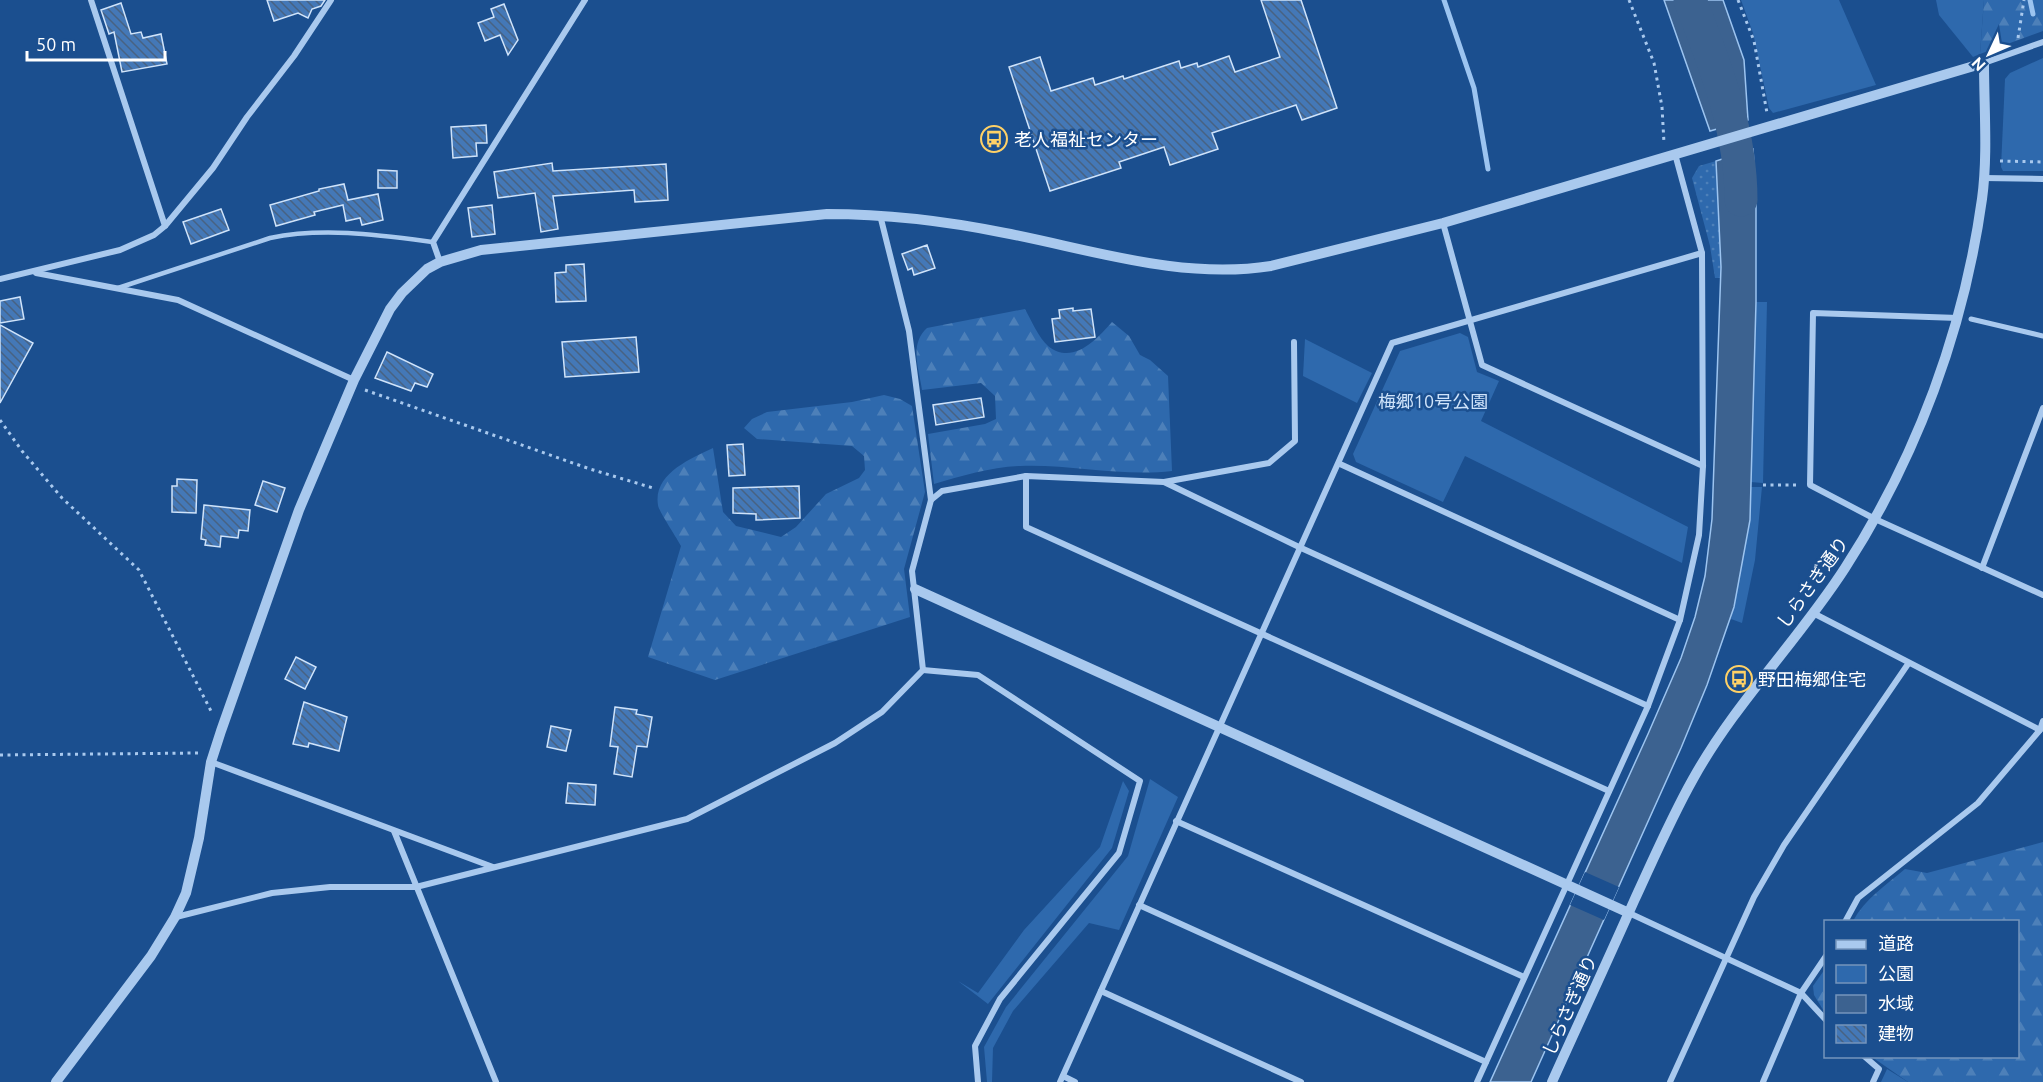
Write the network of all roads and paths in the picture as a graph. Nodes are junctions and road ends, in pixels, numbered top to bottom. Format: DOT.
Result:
graph roads {
  1 [pos="92,0"];
  2 [pos="331,0"];
  3 [pos="584,0"];
  4 [pos="1629,0"];
  5 [pos="1738,0"];
  6 [pos="2024,0"];
  7 [pos="2043,42"];
  8 [pos="2016,52"];
  9 [pos="1984,63"];
  10 [pos="1765,128"];
  11 [pos="1670,156"];
  12 [pos="1998,161"];
  13 [pos="2043,162"];
  14 [pos="1984,178"];
  15 [pos="2043,179"];
  16 [pos="879,214"];
  17 [pos="1443,223"];
  18 [pos="165,226"];
  19 [pos="433,242"];
  20 [pos="1702,253"];
  21 [pos="440,262"];
  22 [pos="32,272"];
  23 [pos="0,279"];
  24 [pos="116,289"];
  25 [pos="1958,318"];
  26 [pos="1971,319"];
  27 [pos="1470,321"];
  28 [pos="2043,336"];
  29 [pos="1294,342"];
  30 [pos="354,380"];
  31 [pos="2043,408"];
  32 [pos="0,420"];
  33 [pos="1340,464"];
  34 [pos="1703,466"];
  35 [pos="1026,476"];
  36 [pos="1164,483"];
  37 [pos="1762,485"];
  38 [pos="1810,485"];
  39 [pos="653,488"];
  40 [pos="931,500"];
  41 [pos="1875,519"];
  42 [pos="1299,547"];
  43 [pos="1982,568"];
  44 [pos="915,589"];
  45 [pos="2043,595"];
  46 [pos="1813,613"];
  47 [pos="1680,620"];
  48 [pos="1262,633"];
  49 [pos="1908,664"];
  50 [pos="923,670"];
  51 [pos="1648,706"];
  52 [pos="2043,721"];
  53 [pos="1219,725"];
  54 [pos="2040,730"];
  55 [pos="221,731"];
  56 [pos="0,755"];
  57 [pos="213,757"];
  58 [pos="1609,791"];
  59 [pos="1176,821"];
  60 [pos="394,831"];
  61 [pos="494,867"];
  62 [pos="416,887"];
  63 [pos="1573,887"];
  64 [pos="1138,905"];
  65 [pos="1629,913"];
  66 [pos="175,917"];
  67 [pos="1846,920"];
  68 [pos="1727,958"];
  69 [pos="1824,959"];
  70 [pos="1524,977"];
  71 [pos="1101,991"];
  72 [pos="1801,993"];
  73 [pos="1824,1018"];
  74 [pos="1866,1058"];
  75 [pos="1486,1062"];
  76 [pos="1061,1079"];
  77 [pos="56,1082"];
  78 [pos="496,1082"];
  79 [pos="978,1082"];
  80 [pos="1075,1082"];
  81 [pos="1301,1082"];
  82 [pos="1477,1082"];
  83 [pos="1552,1082"];
  84 [pos="1670,1082"];
  85 [pos="1762,1082"];
  86 [pos="1873,1082"];
  1 -- 18 [label="street"];
  2 -- 18 [label="street"];
  3 -- 19 [label="street"];
  4 -- 11 [label="path"];
  5 -- 10 [label="path"];
  6 -- 8 [label="path"];
  7 -- 8 [label="street"];
  8 -- 9 [label="street"];
  9 -- 10 [label="street"];
  9 -- 14 [label="street, しらさぎ通り"];
  10 -- 11 [label="street"];
  11 -- 17 [label="street"];
  11 -- 20 [label="street"];
  12 -- 13 [label="path"];
  14 -- 15 [label="street"];
  14 -- 25 [label="street, しらさぎ通り"];
  16 -- 17 [label="street"];
  16 -- 21 [label="street"];
  16 -- 40 [label="street"];
  17 -- 27 [label="street"];
  18 -- 22 [label="street"];
  19 -- 21 [label="street"];
  19 -- 24 [label="lane"];
  20 -- 27 [label="street"];
  20 -- 34 [label="street"];
  21 -- 30 [label="street"];
  22 -- 23 [label="street"];
  22 -- 24 [label="street"];
  24 -- 30 [label="street"];
  25 -- 38 [label="street"];
  25 -- 41 [label="street, しらさぎ通り"];
  26 -- 28 [label="street"];
  27 -- 33 [label="street"];
  27 -- 34 [label="street"];
  29 -- 36 [label="street"];
  30 -- 39 [label="path"];
  30 -- 55 [label="street"];
  31 -- 43 [label="street"];
  32 -- 55 [label="path"];
  33 -- 42 [label="street"];
  33 -- 47 [label="street"];
  34 -- 47 [label="street"];
  35 -- 36 [label="street"];
  35 -- 40 [label="street"];
  35 -- 48 [label="street"];
  36 -- 42 [label="street"];
  37 -- 38 [label="path"];
  38 -- 41 [label="street"];
  40 -- 44 [label="street"];
  41 -- 43 [label="street"];
  41 -- 46 [label="street, しらさぎ通り"];
  42 -- 48 [label="street"];
  42 -- 51 [label="street"];
  43 -- 45 [label="street"];
  44 -- 50 [label="street"];
  44 -- 53 [label="street"];
  46 -- 49 [label="street"];
  46 -- 65 [label="street, しらさぎ通り"];
  47 -- 51 [label="street"];
  48 -- 53 [label="street"];
  48 -- 58 [label="street"];
  49 -- 54 [label="street"];
  49 -- 68 [label="street"];
  50 -- 61 [label="street"];
  50 -- 79 [label="street"];
  51 -- 58 [label="street"];
  52 -- 54 [label="street"];
  53 -- 59 [label="street"];
  53 -- 63 [label="street"];
  54 -- 67 [label="street"];
  55 -- 57 [label="street"];
  56 -- 57 [label="path"];
  57 -- 60 [label="street"];
  57 -- 66 [label="street"];
  58 -- 63 [label="street"];
  59 -- 64 [label="street"];
  59 -- 70 [label="street"];
  60 -- 61 [label="street"];
  60 -- 62 [label="street"];
  61 -- 62 [label="street"];
  62 -- 66 [label="street"];
  62 -- 78 [label="street"];
  63 -- 65 [label="street"];
  63 -- 70 [label="street"];
  64 -- 71 [label="street"];
  64 -- 75 [label="street"];
  65 -- 68 [label="street"];
  65 -- 83 [label="street, しらさぎ通り"];
  66 -- 77 [label="street"];
  68 -- 72 [label="street"];
  68 -- 84 [label="street"];
  69 -- 72 [label="street"];
  70 -- 75 [label="street"];
  71 -- 76 [label="street"];
  71 -- 81 [label="street"];
  72 -- 73 [label="street"];
  72 -- 85 [label="street"];
  74 -- 86 [label="street"];
  75 -- 82 [label="street"];
  76 -- 80 [label="street"];
}
